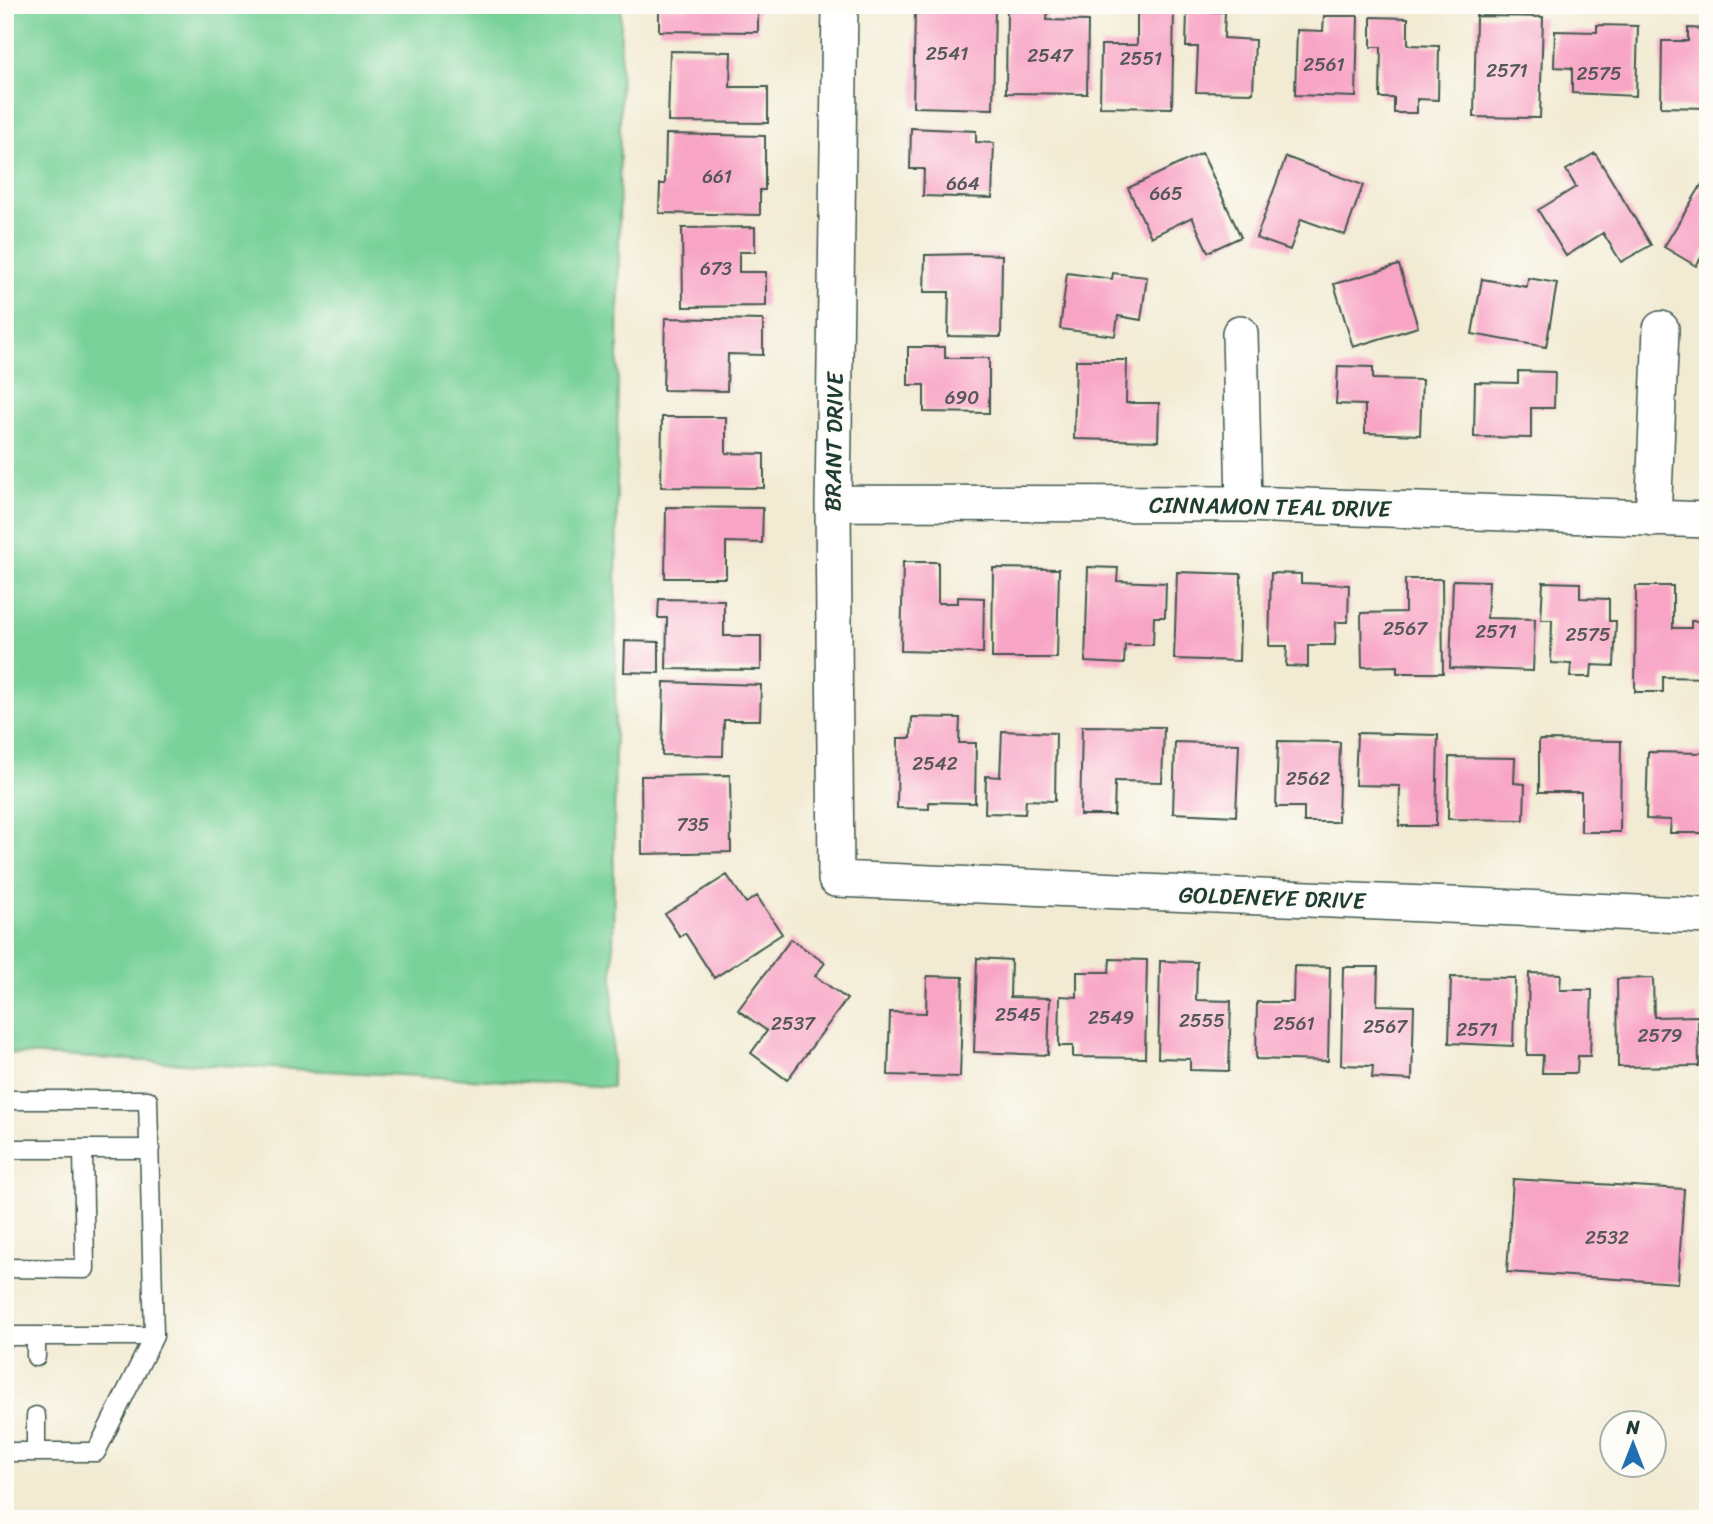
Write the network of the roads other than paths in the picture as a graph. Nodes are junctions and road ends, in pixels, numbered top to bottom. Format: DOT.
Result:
graph roads {
  1 [pos="840,5"];
  2 [pos="1661,329"];
  3 [pos="1240,333"];
  4 [pos="833,503"];
  5 [pos="1244,504"];
  6 [pos="1653,519"];
  7 [pos="1708,520"];
  8 [pos="836,879"];
  9 [pos="1708,916"];
  10 [pos="5,1100"];
  11 [pos="5,1149"];
  12 [pos="83,1149"];
  13 [pos="150,1149"];
  14 [pos="5,1268"];
  15 [pos="5,1336"];
  16 [pos="36,1336"];
  17 [pos="155,1336"];
  18 [pos="36,1357"];
  19 [pos="36,1416"];
  20 [pos="5,1452"];
  21 [pos="36,1452"];
  1 -- 4 [label="street, BRANT DRIVE"];
  2 -- 6 [label="street"];
  3 -- 5 [label="street"];
  4 -- 5 [label="street, CINNAMON TEAL DRIVE"];
  4 -- 8 [label="street, BRANT DRIVE"];
  5 -- 6 [label="street, CINNAMON TEAL DRIVE"];
  6 -- 7 [label="street, CINNAMON TEAL DRIVE"];
  8 -- 9 [label="street, GOLDENEYE DRIVE"];
  10 -- 13 [label="lane"];
  11 -- 12 [label="lane"];
  12 -- 13 [label="lane"];
  12 -- 14 [label="lane"];
  13 -- 17 [label="lane"];
  15 -- 16 [label="lane"];
  16 -- 17 [label="lane"];
  16 -- 18 [label="lane"];
  17 -- 21 [label="lane"];
  19 -- 21 [label="lane"];
  20 -- 21 [label="lane"];
}
